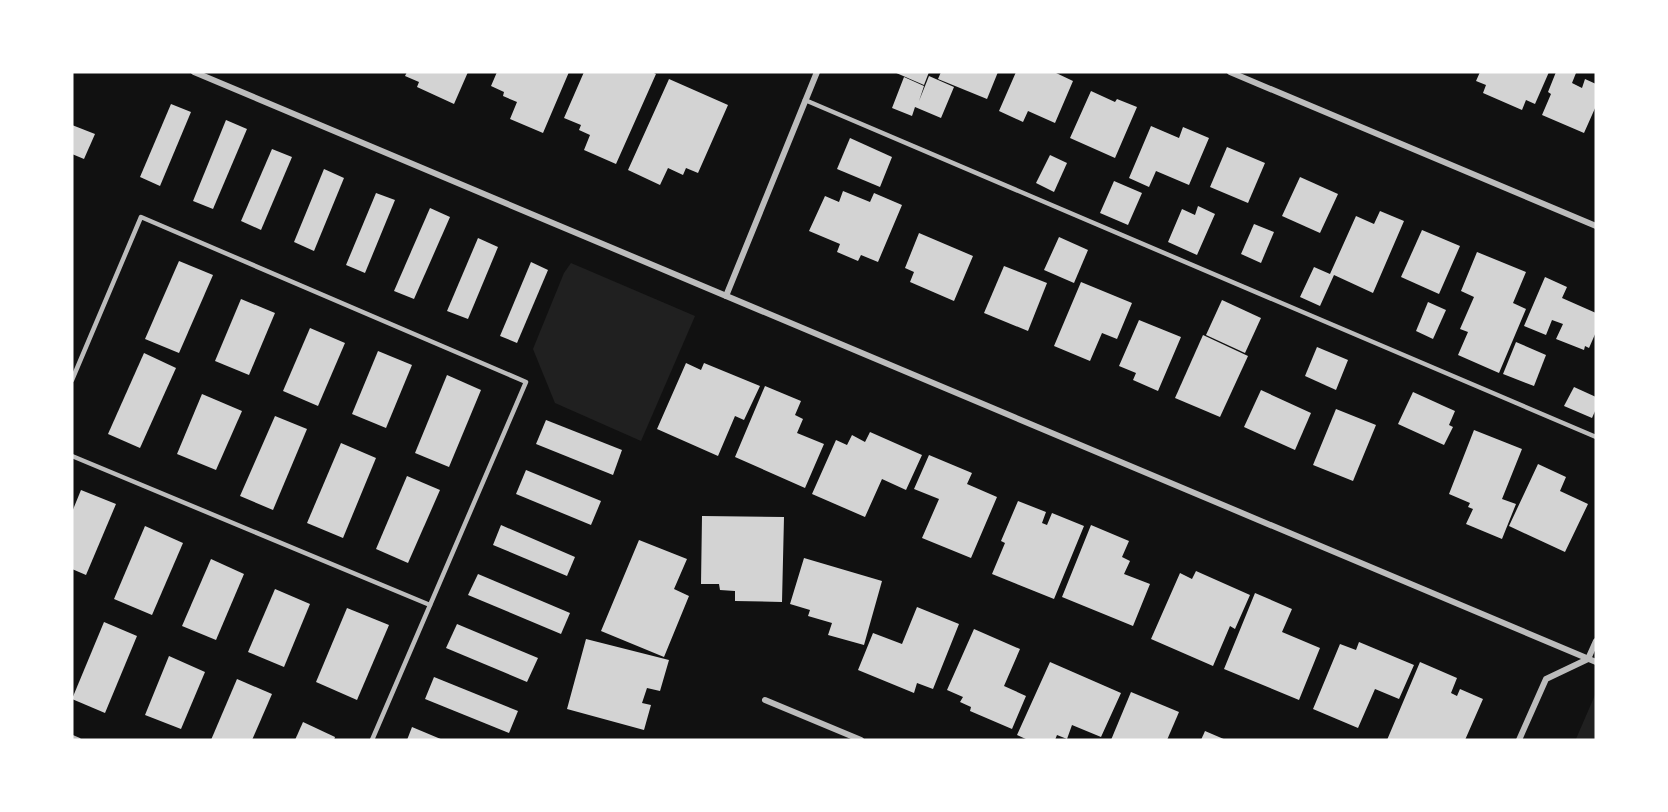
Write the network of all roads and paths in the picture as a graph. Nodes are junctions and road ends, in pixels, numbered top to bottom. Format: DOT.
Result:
graph roads {
  1 [pos="194,72"];
  2 [pos="1230,72"];
  3 [pos="815,73"];
  4 [pos="806,100"];
  5 [pos="1596,226"];
  6 [pos="726,296"];
  7 [pos="72,380"];
  8 [pos="1596,438"];
  9 [pos="72,456"];
  10 [pos="430,605"];
  11 [pos="1596,641"];
  12 [pos="1588,659"];
  13 [pos="1596,662"];
  14 [pos="765,700"];
  15 [pos="72,737"];
  16 [pos="79,740"];
  17 [pos="372,740"];
  18 [pos="861,740"];
  19 [pos="1519,740"];
  1 -- 6 [label="street"];
  2 -- 5 [label="street"];
  3 -- 4 [label="street"];
  4 -- 6 [label="street"];
  4 -- 8 [label="lane"];
  6 -- 12 [label="street"];
  7 -- 10 [label="lane"];
  9 -- 10 [label="lane"];
  10 -- 17 [label="lane"];
  11 -- 12 [label="street"];
  12 -- 13 [label="street"];
  12 -- 19 [label="street"];
  14 -- 18 [label="street"];
  15 -- 16 [label="lane"];
}
